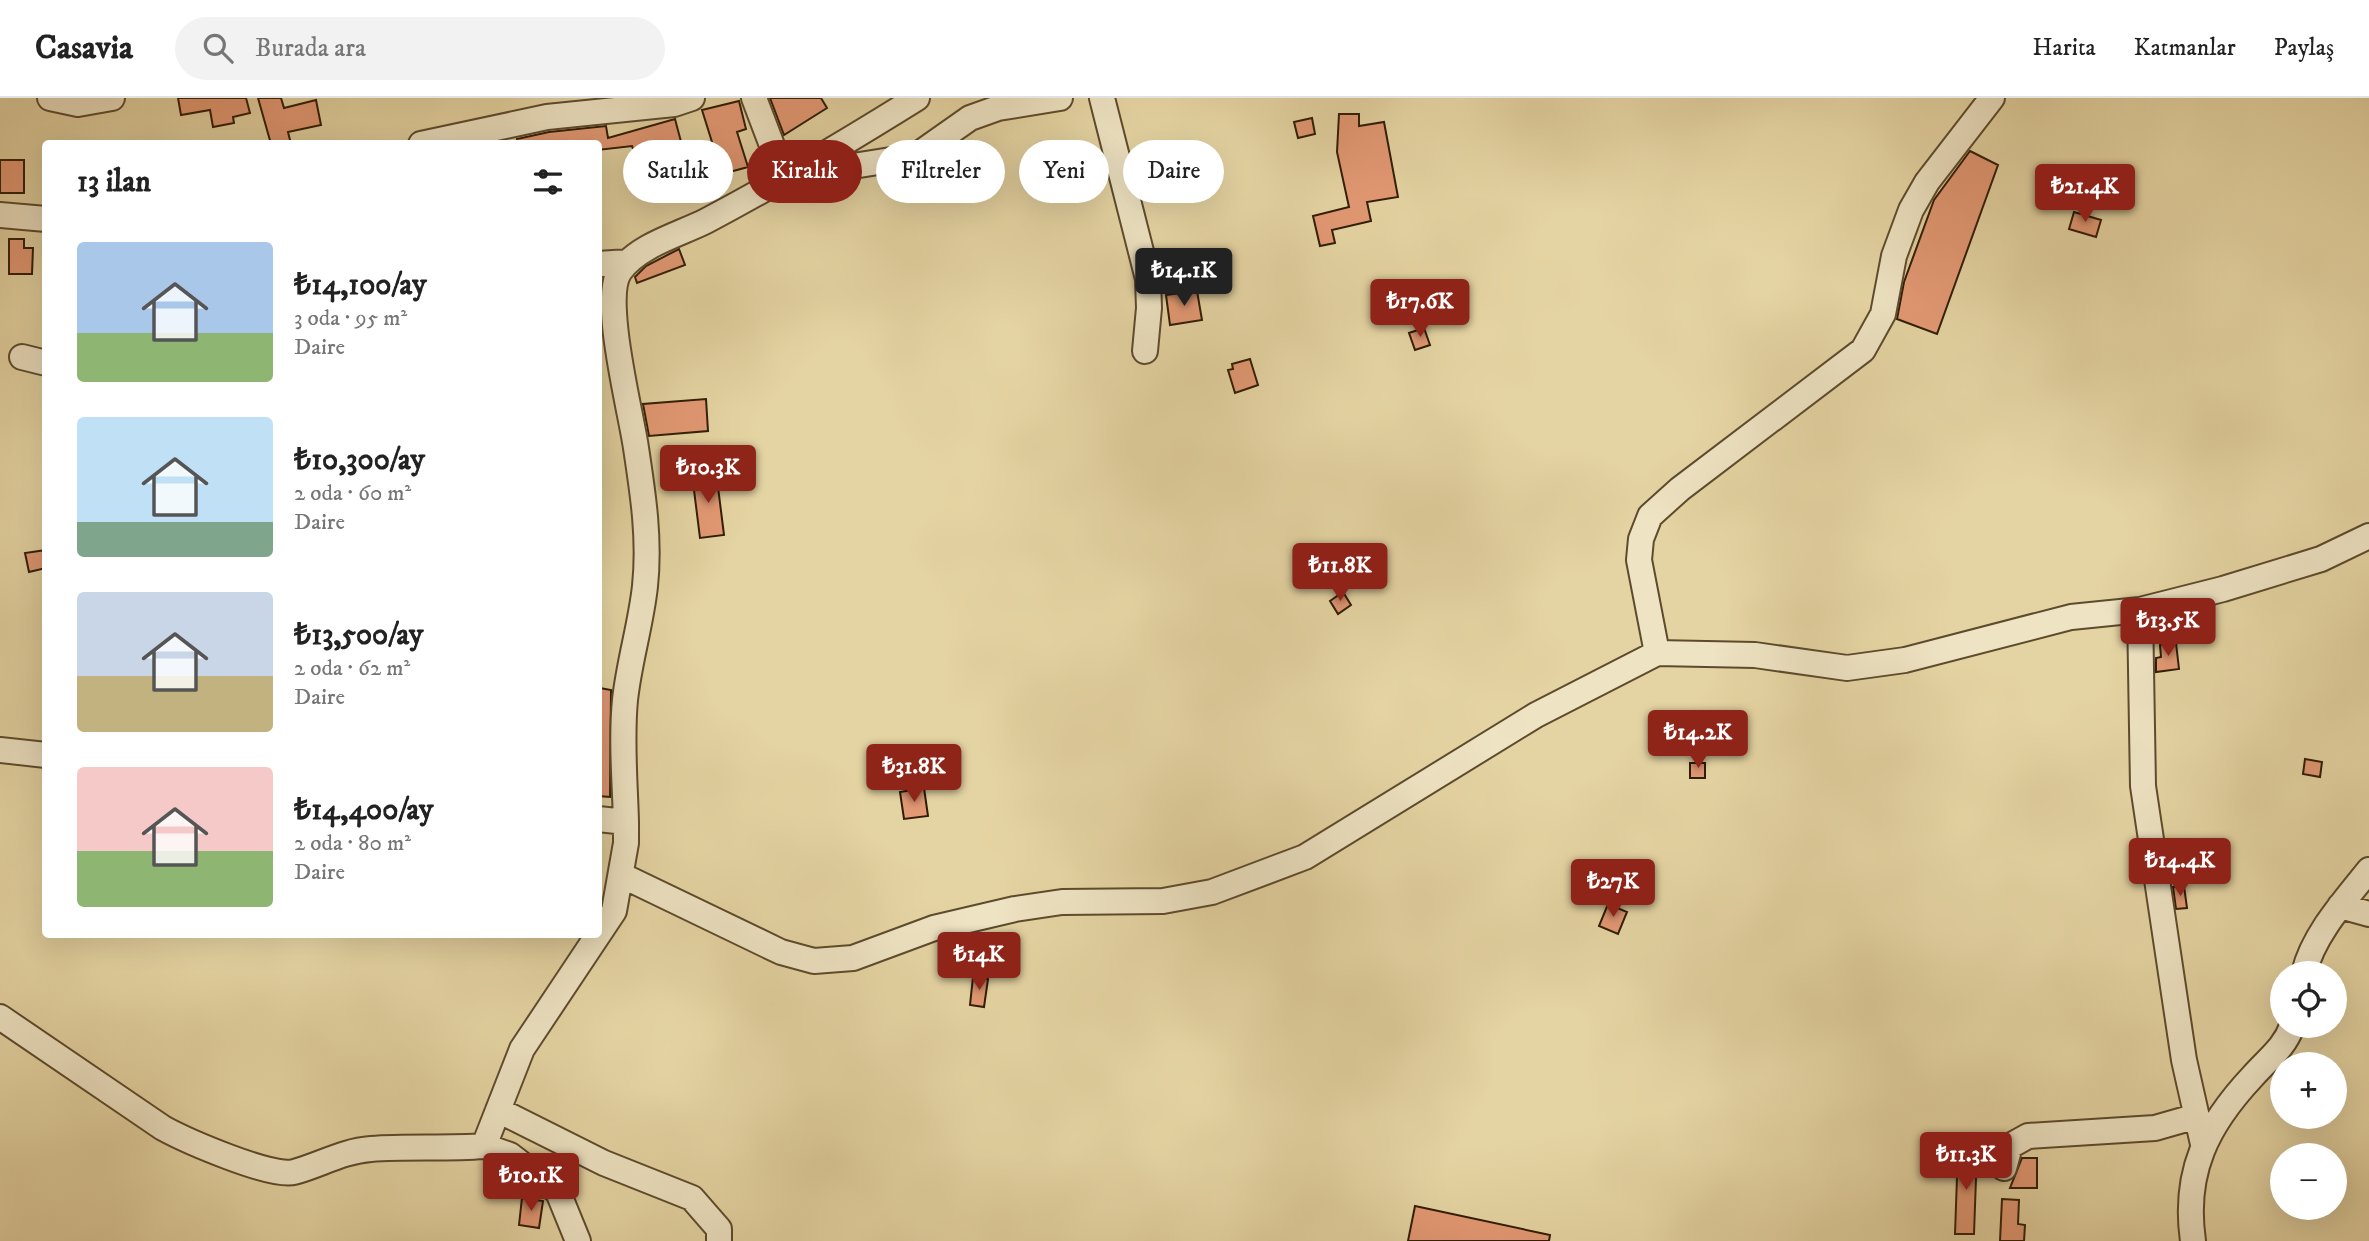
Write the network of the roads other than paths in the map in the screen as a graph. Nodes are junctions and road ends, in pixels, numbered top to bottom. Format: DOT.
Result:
graph roads {
  1 [pos="50,98"];
  2 [pos="112,98"];
  3 [pos="692,98"];
  4 [pos="754,98"];
  5 [pos="917,98"];
  6 [pos="1060,98"];
  7 [pos="1102,98"];
  8 [pos="1992,98"];
  9 [pos="440,140"];
  10 [pos="770,140"];
  11 [pos="846,140"];
  12 [pos="862,165"];
  13 [pos="747,197"];
  14 [pos="0,215"];
  15 [pos="42,219"];
  16 [pos="628,262"];
  17 [pos="602,264"];
  18 [pos="1145,351"];
  19 [pos="2369,536"];
  20 [pos="2140,610"];
  21 [pos="1657,653"];
  22 [pos="0,750"];
  23 [pos="42,755"];
  24 [pos="602,819"];
  25 [pos="626,822"];
  26 [pos="2369,870"];
  27 [pos="621,875"];
  28 [pos="2340,906"];
  29 [pos="2369,914"];
  30 [pos="602,929"];
  31 [pos="596,938"];
  32 [pos="2309,961"];
  33 [pos="0,1017"];
  34 [pos="2288,1038"];
  35 [pos="498,1110"];
  36 [pos="2197,1116"];
  37 [pos="2203,1144"];
  38 [pos="484,1146"];
  39 [pos="2004,1168"];
  40 [pos="578,1241"];
  41 [pos="719,1241"];
  42 [pos="2193,1241"];
  1 -- 2 [label="street"];
  3 -- 9 [label="street"];
  4 -- 10 [label="street"];
  5 -- 11 [label="street"];
  6 -- 12 [label="street"];
  7 -- 18 [label="street"];
  8 -- 21 [label="street"];
  13 -- 16 [label="street"];
  14 -- 15 [label="street"];
  16 -- 17 [label="street"];
  16 -- 25 [label="street"];
  19 -- 20 [label="street"];
  20 -- 21 [label="street"];
  20 -- 36 [label="street"];
  21 -- 27 [label="street"];
  22 -- 23 [label="street"];
  24 -- 25 [label="street"];
  25 -- 27 [label="street"];
  26 -- 28 [label="street"];
  27 -- 30 [label="street"];
  28 -- 29 [label="street"];
  28 -- 32 [label="street"];
  31 -- 35 [label="street"];
  33 -- 38 [label="street"];
  34 -- 37 [label="street"];
  35 -- 38 [label="street"];
  35 -- 41 [label="street"];
  36 -- 37 [label="street"];
  36 -- 39 [label="street"];
  37 -- 42 [label="street"];
  38 -- 40 [label="street"];
}
